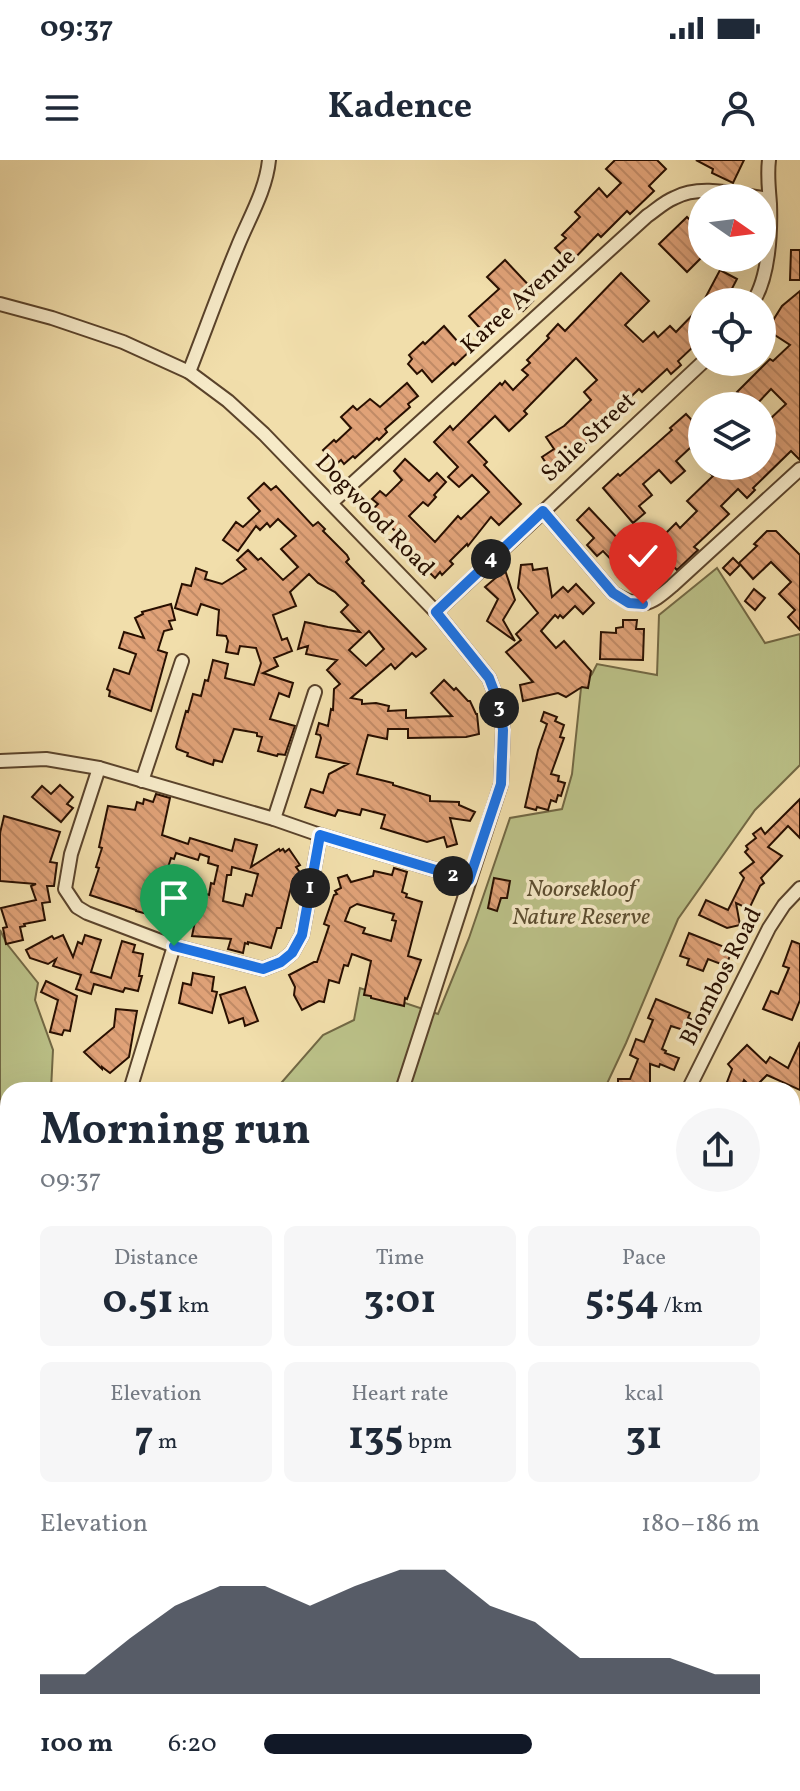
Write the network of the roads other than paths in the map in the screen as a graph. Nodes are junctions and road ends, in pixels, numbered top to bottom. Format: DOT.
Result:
graph roads {
  1 [pos="269,160"];
  2 [pos="769,160"];
  3 [pos="766,184"];
  4 [pos="688,193"];
  5 [pos="0,304"];
  6 [pos="189,372"];
  7 [pos="688,376"];
  8 [pos="800,469"];
  9 [pos="331,503"];
  10 [pos="543,511"];
  11 [pos="436,612"];
  12 [pos="182,661"];
  13 [pos="315,692"];
  14 [pos="0,761"];
  15 [pos="99,768"];
  16 [pos="142,781"];
  17 [pos="274,819"];
  18 [pos="320,835"];
  19 [pos="469,880"];
  20 [pos="800,888"];
  21 [pos="174,946"];
  22 [pos="132,1082"];
  23 [pos="405,1082"];
  24 [pos="692,1082"];
  1 -- 6 [label="street"];
  2 -- 3 [label="street"];
  4 -- 9 [label="street, Karee Avenue"];
  5 -- 6 [label="street, Dogwood Road"];
  6 -- 9 [label="street, Dogwood Road"];
  7 -- 10 [label="street, Salie Street"];
  8 -- 10 [label="street"];
  9 -- 11 [label="street, Dogwood Road"];
  10 -- 11 [label="street, Salie Street"];
  11 -- 19 [label="street, Dogwood Road"];
  12 -- 16 [label="street"];
  13 -- 17 [label="street"];
  14 -- 15 [label="street"];
  15 -- 16 [label="street"];
  15 -- 21 [label="street"];
  16 -- 17 [label="street"];
  17 -- 18 [label="street"];
  18 -- 19 [label="street"];
  18 -- 21 [label="street"];
  19 -- 23 [label="street, Dogwood Road"];
  20 -- 24 [label="street, Blombos Road"];
  21 -- 22 [label="street"];
}
